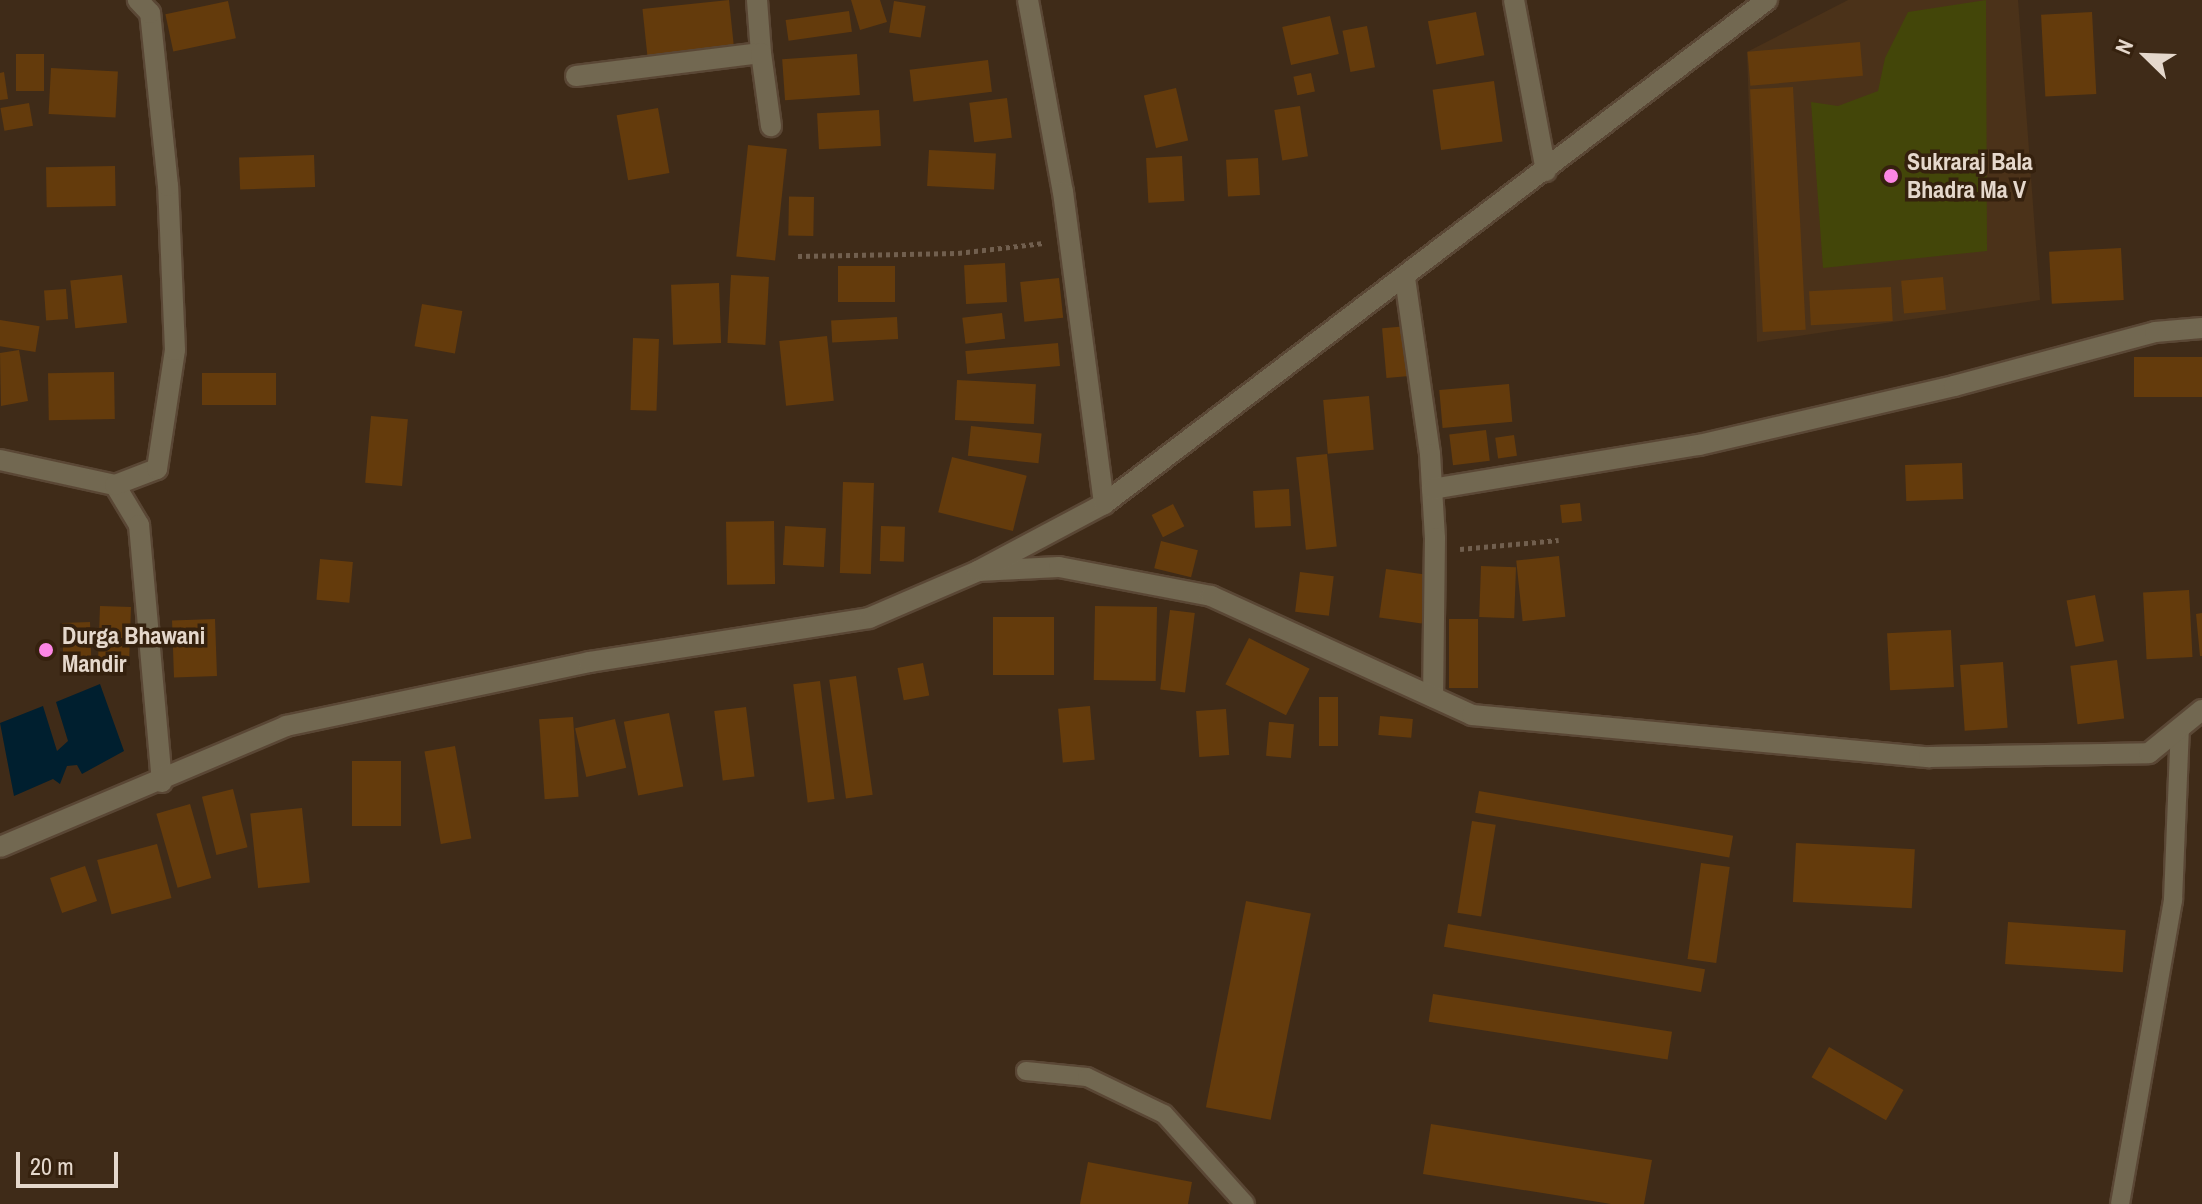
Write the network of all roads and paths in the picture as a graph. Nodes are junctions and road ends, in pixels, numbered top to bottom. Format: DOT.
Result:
graph roads {
  1 [pos="138,0"];
  2 [pos="757,0"];
  3 [pos="1028,0"];
  4 [pos="1514,0"];
  5 [pos="1767,0"];
  6 [pos="761,53"];
  7 [pos="576,76"];
  8 [pos="771,126"];
  9 [pos="1546,171"];
  10 [pos="1068,239"];
  11 [pos="798,256"];
  12 [pos="1405,278"];
  13 [pos="2202,328"];
  14 [pos="0,460"];
  15 [pos="115,485"];
  16 [pos="1432,489"];
  17 [pos="1104,504"];
  18 [pos="1559,540"];
  19 [pos="1435,554"];
  20 [pos="978,571"];
  21 [pos="1433,697"];
  22 [pos="2202,710"];
  23 [pos="2180,728"];
  24 [pos="162,782"];
  25 [pos="0,847"];
  26 [pos="1026,1071"];
  27 [pos="1245,1204"];
  28 [pos="2120,1204"];
  1 -- 15 [label="street"];
  2 -- 6 [label="street"];
  3 -- 10 [label="street"];
  4 -- 9 [label="street"];
  5 -- 9 [label="street"];
  6 -- 7 [label="street"];
  6 -- 8 [label="street"];
  9 -- 12 [label="street"];
  10 -- 11 [label="path"];
  10 -- 17 [label="street"];
  12 -- 16 [label="street"];
  12 -- 17 [label="street"];
  13 -- 16 [label="street"];
  14 -- 15 [label="street"];
  15 -- 24 [label="street"];
  16 -- 19 [label="street"];
  17 -- 20 [label="street"];
  18 -- 19 [label="path"];
  19 -- 21 [label="street"];
  20 -- 21 [label="street"];
  20 -- 24 [label="street"];
  21 -- 23 [label="street"];
  22 -- 23 [label="street"];
  23 -- 28 [label="lane"];
  24 -- 25 [label="street"];
  26 -- 27 [label="lane"];
}
